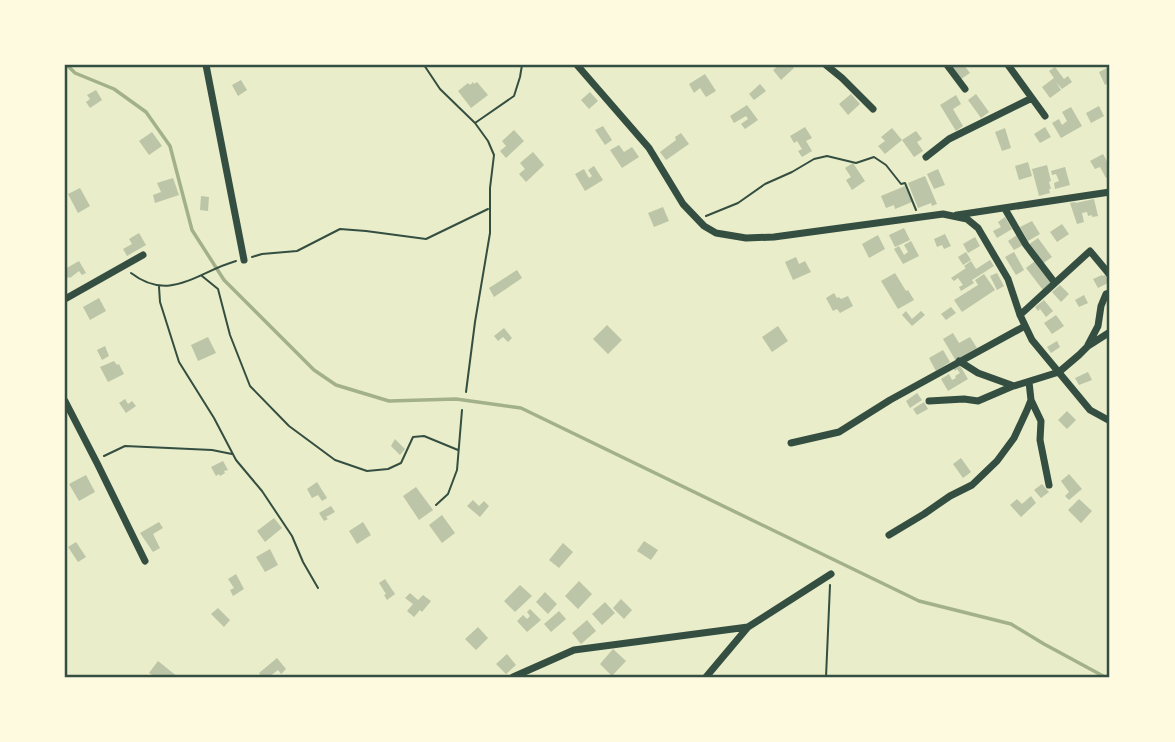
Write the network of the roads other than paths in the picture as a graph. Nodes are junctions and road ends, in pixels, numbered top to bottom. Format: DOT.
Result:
graph roads {
  1 [pos="206,65"];
  2 [pos="577,65"];
  3 [pos="826,65"];
  4 [pos="947,65"];
  5 [pos="1008,65"];
  6 [pos="965,89"];
  7 [pos="1032,98"];
  8 [pos="873,109"];
  9 [pos="1045,117"];
  10 [pos="926,158"];
  11 [pos="1110,192"];
  12 [pos="1005,209"];
  13 [pos="953,215"];
  14 [pos="143,255"];
  15 [pos="244,259"];
  16 [pos="1110,275"];
  17 [pos="1055,283"];
  18 [pos="1110,293"];
  19 [pos="65,299"];
  20 [pos="1020,315"];
  21 [pos="1025,326"];
  22 [pos="1110,332"];
  23 [pos="1088,346"];
  24 [pos="960,361"];
  25 [pos="1059,372"];
  26 [pos="1029,382"];
  27 [pos="1014,386"];
  28 [pos="1031,400"];
  29 [pos="65,401"];
  30 [pos="929,401"];
  31 [pos="1110,421"];
  32 [pos="792,443"];
  33 [pos="1049,485"];
  34 [pos="889,535"];
  35 [pos="145,561"];
  36 [pos="831,574"];
  37 [pos="748,627"];
  38 [pos="513,677"];
  39 [pos="706,677"];
  1 -- 15 [label="street"];
  2 -- 13 [label="street"];
  3 -- 8 [label="street"];
  4 -- 6 [label="street"];
  5 -- 7 [label="street"];
  7 -- 9 [label="street"];
  7 -- 10 [label="street"];
  11 -- 12 [label="street"];
  12 -- 13 [label="street"];
  12 -- 17 [label="street"];
  13 -- 20 [label="street"];
  14 -- 19 [label="street"];
  16 -- 17 [label="street"];
  17 -- 20 [label="street"];
  18 -- 23 [label="street"];
  20 -- 21 [label="street"];
  21 -- 24 [label="street"];
  21 -- 25 [label="street"];
  22 -- 23 [label="street"];
  23 -- 25 [label="street"];
  24 -- 27 [label="street"];
  24 -- 32 [label="street"];
  25 -- 26 [label="street"];
  25 -- 31 [label="street"];
  26 -- 27 [label="street"];
  26 -- 28 [label="street"];
  27 -- 30 [label="street"];
  28 -- 33 [label="street"];
  28 -- 34 [label="street"];
  29 -- 35 [label="street"];
  36 -- 37 [label="street"];
  37 -- 38 [label="street"];
  37 -- 39 [label="street"];
}
